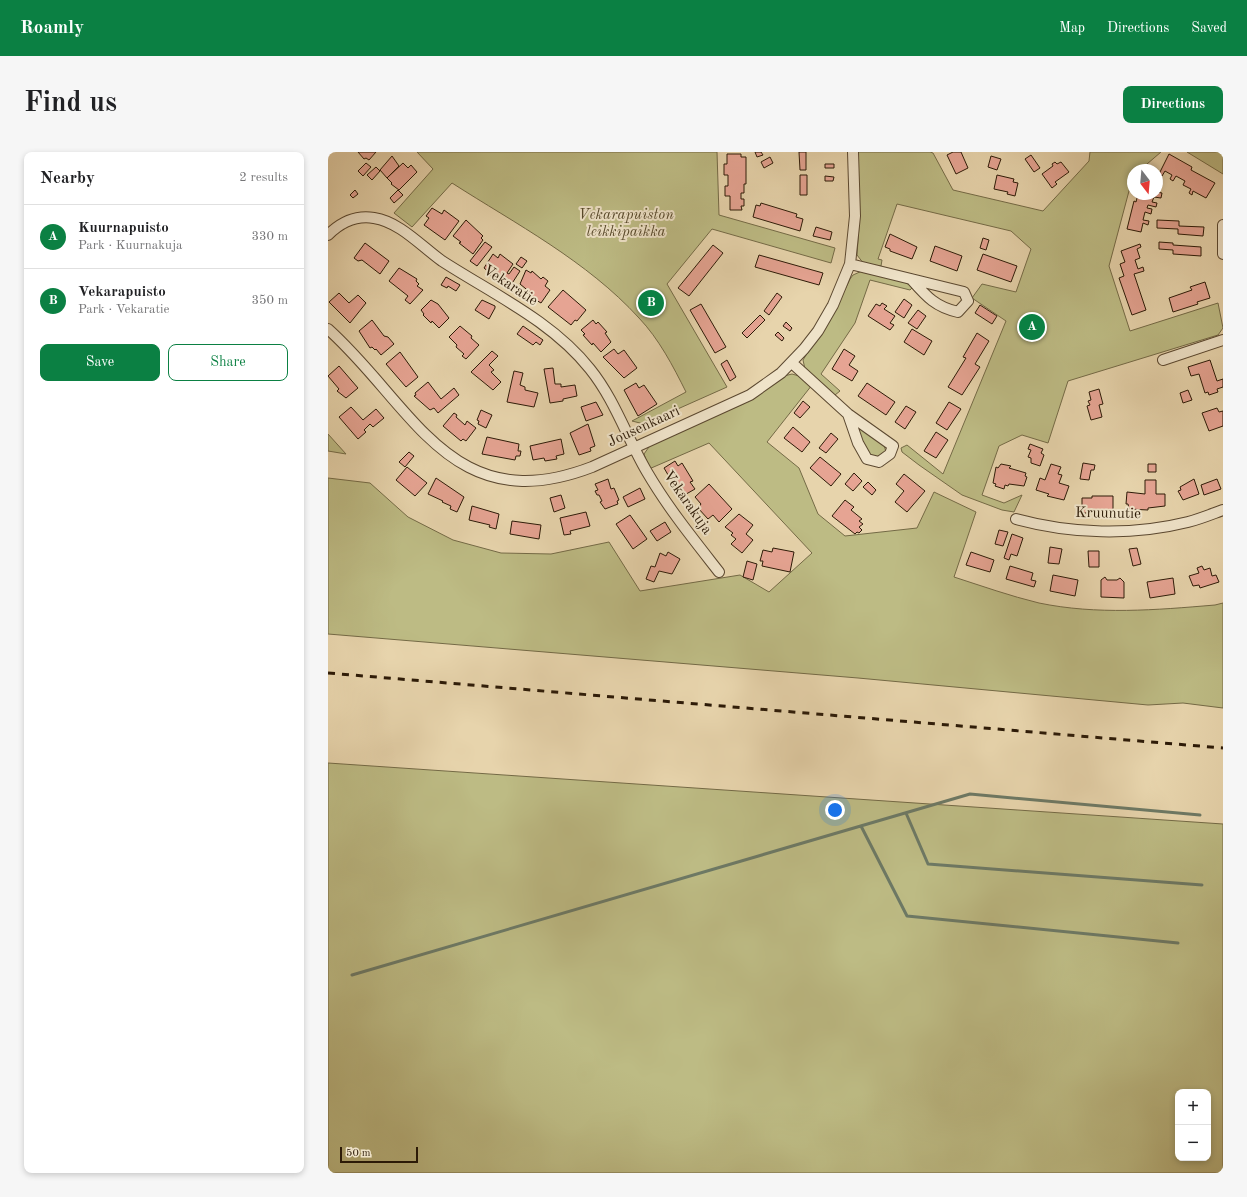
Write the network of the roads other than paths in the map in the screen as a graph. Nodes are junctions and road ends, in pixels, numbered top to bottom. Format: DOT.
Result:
graph roads {
  1 [pos="853,152"];
  2 [pos="1223,226"];
  3 [pos="328,236"];
  4 [pos="1223,254"];
  5 [pos="850,264"];
  6 [pos="911,279"];
  7 [pos="328,329"];
  8 [pos="1223,340"];
  9 [pos="1163,360"];
  10 [pos="792,363"];
  11 [pos="848,414"];
  12 [pos="634,448"];
  13 [pos="1223,510"];
  14 [pos="1016,519"];
  15 [pos="719,572"];
  1 -- 5 [label="street, Jousenkaari"];
  2 -- 4 [label="street"];
  3 -- 12 [label="street, Vekaratie"];
  5 -- 6 [label="street"];
  5 -- 10 [label="street, Jousenkaari"];
  6 -- 6 [label="street"];
  7 -- 12 [label="street, Jousenkaari"];
  8 -- 9 [label="street"];
  10 -- 11 [label="street"];
  10 -- 12 [label="street, Jousenkaari"];
  11 -- 11 [label="street"];
  12 -- 15 [label="street, Vekarakuja"];
  13 -- 14 [label="street, Kruunutie"];
}
